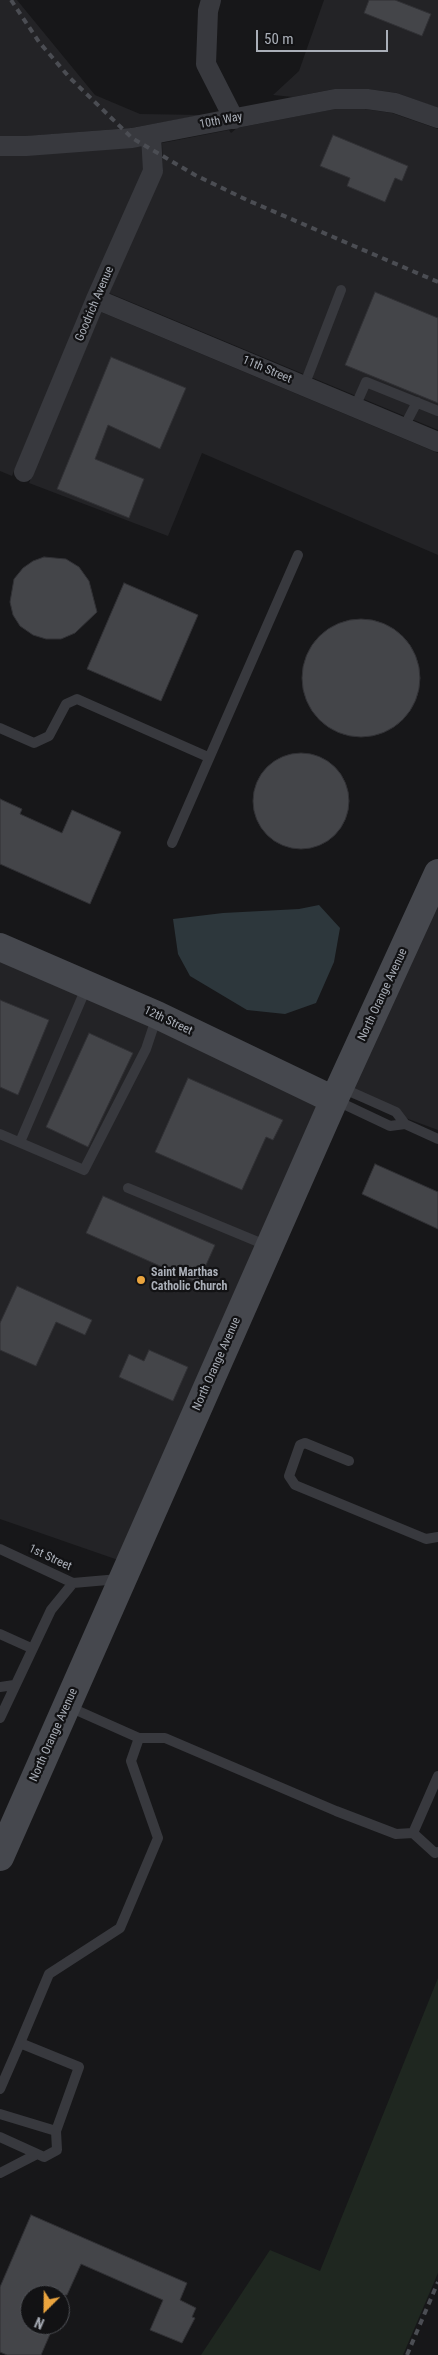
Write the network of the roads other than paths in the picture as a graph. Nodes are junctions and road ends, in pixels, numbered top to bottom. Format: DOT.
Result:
graph roads {
  1 [pos="211,0"];
  2 [pos="438,118"];
  3 [pos="234,119"];
  4 [pos="151,135"];
  5 [pos="0,146"];
  6 [pos="341,290"];
  7 [pos="96,299"];
  8 [pos="304,386"];
  9 [pos="417,402"];
  10 [pos="356,407"];
  11 [pos="438,411"];
  12 [pos="404,428"];
  13 [pos="438,442"];
  14 [pos="24,472"];
  15 [pos="298,555"];
  16 [pos="0,728"];
  17 [pos="208,757"];
  18 [pos="172,843"];
  19 [pos="438,873"];
  20 [pos="1,950"];
  21 [pos="87,985"];
  22 [pos="157,1015"];
  23 [pos="337,1093"];
  24 [pos="405,1124"];
  25 [pos="0,1134"];
  26 [pos="438,1139"];
  27 [pos="20,1142"];
  28 [pos="128,1188"];
  29 [pos="269,1247"];
  30 [pos="349,1461"];
  31 [pos="438,1537"];
  32 [pos="0,1549"];
  33 [pos="123,1579"];
  34 [pos="74,1583"];
  35 [pos="0,1634"];
  36 [pos="31,1648"];
  37 [pos="14,1685"];
  38 [pos="0,1687"];
  39 [pos="67,1706"];
  40 [pos="0,1718"];
  41 [pos="139,1738"];
  42 [pos="438,1776"];
  43 [pos="413,1833"];
  44 [pos="438,1852"];
  45 [pos="0,1857"];
  46 [pos="20,2043"];
  47 [pos="0,2088"];
  48 [pos="0,2114"];
  49 [pos="56,2131"];
  50 [pos="0,2137"];
  51 [pos="37,2154"];
  52 [pos="0,2173"];
  1 -- 3 [label="street"];
  2 -- 3 [label="street, 10th Way"];
  3 -- 4 [label="street, 10th Way"];
  4 -- 5 [label="street, 10th Way"];
  4 -- 7 [label="street, Goodrich Avenue"];
  6 -- 8 [label="lane"];
  7 -- 8 [label="street, 11th Street"];
  7 -- 14 [label="street, Goodrich Avenue"];
  8 -- 10 [label="street, 11th Street"];
  9 -- 10 [label="lane"];
  9 -- 11 [label="lane"];
  9 -- 12 [label="lane"];
  10 -- 12 [label="street, 11th Street"];
  12 -- 13 [label="street, 11th Street"];
  15 -- 17 [label="lane"];
  16 -- 17 [label="lane"];
  17 -- 18 [label="lane"];
  19 -- 23 [label="street, North Orange Avenue"];
  20 -- 21 [label="street, 12th Street"];
  21 -- 22 [label="street, 12th Street"];
  21 -- 27 [label="lane"];
  22 -- 23 [label="street, 12th Street"];
  22 -- 27 [label="lane"];
  23 -- 24 [label="lane"];
  23 -- 24 [label="lane"];
  23 -- 29 [label="street, North Orange Avenue"];
  24 -- 26 [label="lane"];
  25 -- 27 [label="lane"];
  28 -- 29 [label="lane"];
  29 -- 33 [label="street, North Orange Avenue"];
  30 -- 31 [label="lane"];
  32 -- 34 [label="lane, 1st Street"];
  33 -- 34 [label="lane"];
  33 -- 39 [label="street, North Orange Avenue"];
  34 -- 36 [label="lane, 1st Street"];
  35 -- 36 [label="lane"];
  36 -- 37 [label="lane, 1st Street"];
  37 -- 38 [label="lane"];
  37 -- 40 [label="lane, 1st Street"];
  39 -- 41 [label="lane"];
  39 -- 45 [label="street, North Orange Avenue"];
  41 -- 43 [label="lane"];
  41 -- 46 [label="lane"];
  42 -- 43 [label="lane"];
  43 -- 44 [label="lane"];
  46 -- 47 [label="lane"];
  46 -- 49 [label="lane"];
  48 -- 49 [label="lane"];
  49 -- 51 [label="lane"];
  50 -- 51 [label="lane"];
  51 -- 52 [label="lane"];
}
